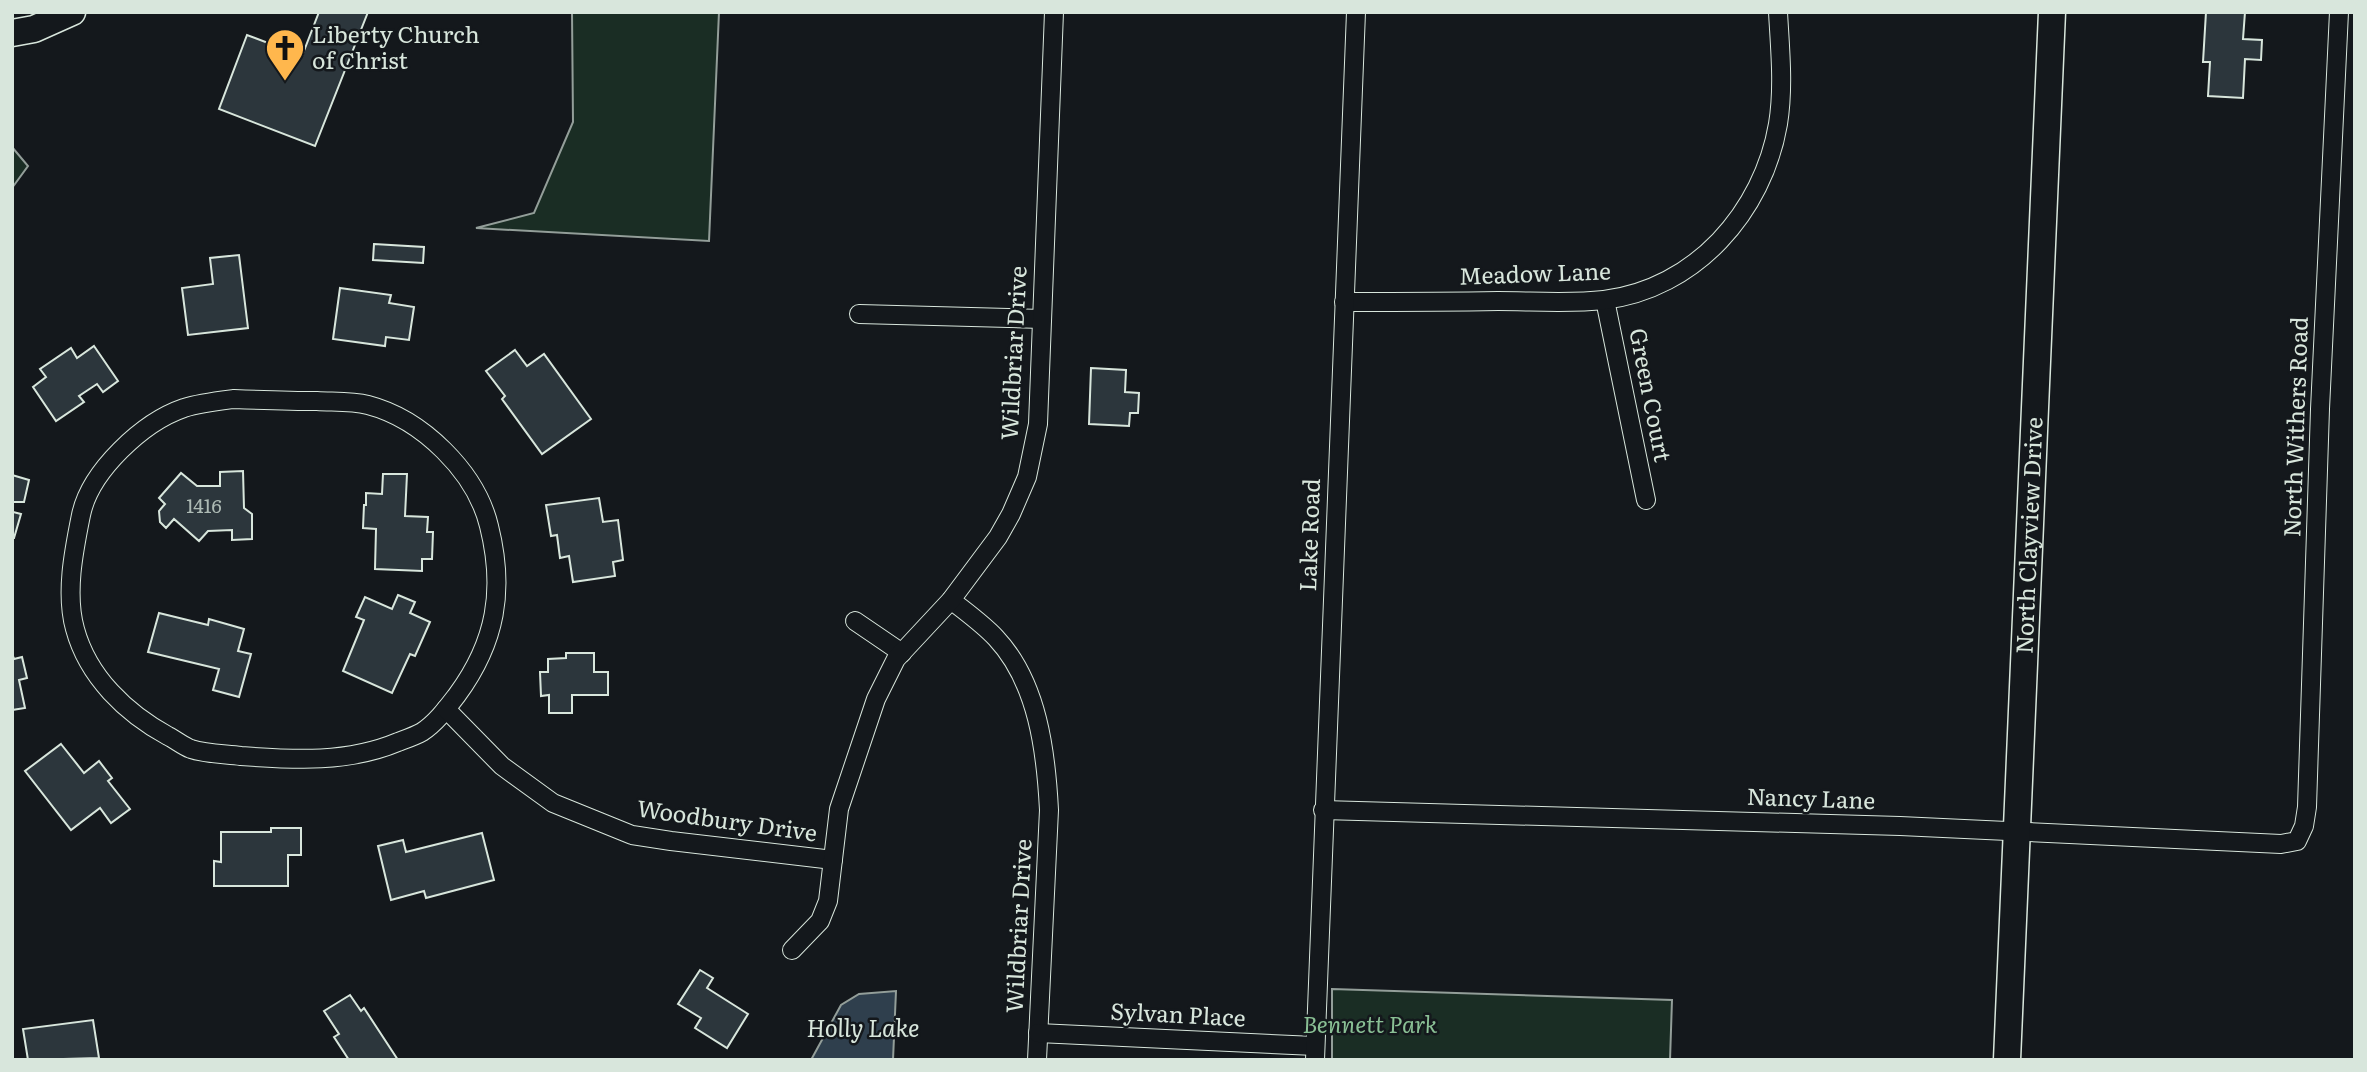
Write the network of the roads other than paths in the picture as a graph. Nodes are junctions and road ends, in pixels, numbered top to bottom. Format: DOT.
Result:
graph roads {
  1 [pos="72,12"];
  2 [pos="1054,12"];
  3 [pos="1356,12"];
  4 [pos="1778,12"];
  5 [pos="2052,12"];
  6 [pos="2339,12"];
  7 [pos="12,33"];
  8 [pos="1605,300"];
  9 [pos="1344,302"];
  10 [pos="859,314"];
  11 [pos="1042,320"];
  12 [pos="1646,500"];
  13 [pos="951,600"];
  14 [pos="855,621"];
  15 [pos="902,653"];
  16 [pos="446,709"];
  17 [pos="1323,810"];
  18 [pos="2017,831"];
  19 [pos="2297,841"];
  20 [pos="833,860"];
  21 [pos="792,950"];
  22 [pos="1038,1033"];
  23 [pos="1315,1053"];
  24 [pos="1037,1060"];
  25 [pos="2007,1060"];
  1 -- 7 [label="street"];
  2 -- 11 [label="street, Wildbriar Drive"];
  3 -- 9 [label="street, Lake Road"];
  4 -- 8 [label="street, Meadow Lane"];
  5 -- 18 [label="street, North Clayview Drive"];
  6 -- 19 [label="street, North Withers Road"];
  8 -- 9 [label="street, Meadow Lane"];
  8 -- 12 [label="street, Green Court"];
  9 -- 17 [label="street, Lake Road"];
  10 -- 11 [label="street"];
  11 -- 13 [label="street, Wildbriar Drive"];
  13 -- 15 [label="street"];
  13 -- 22 [label="street, Wildbriar Drive"];
  14 -- 15 [label="street"];
  15 -- 20 [label="street"];
  16 -- 16 [label="street"];
  16 -- 20 [label="street, Woodbury Drive"];
  17 -- 18 [label="street, Nancy Lane"];
  17 -- 23 [label="street, Lake Road"];
  18 -- 19 [label="street, Nancy Lane"];
  18 -- 25 [label="street, North Clayview Drive"];
  20 -- 21 [label="street"];
  22 -- 23 [label="street, Sylvan Place"];
  22 -- 24 [label="street, Wildbriar Drive"];
}
